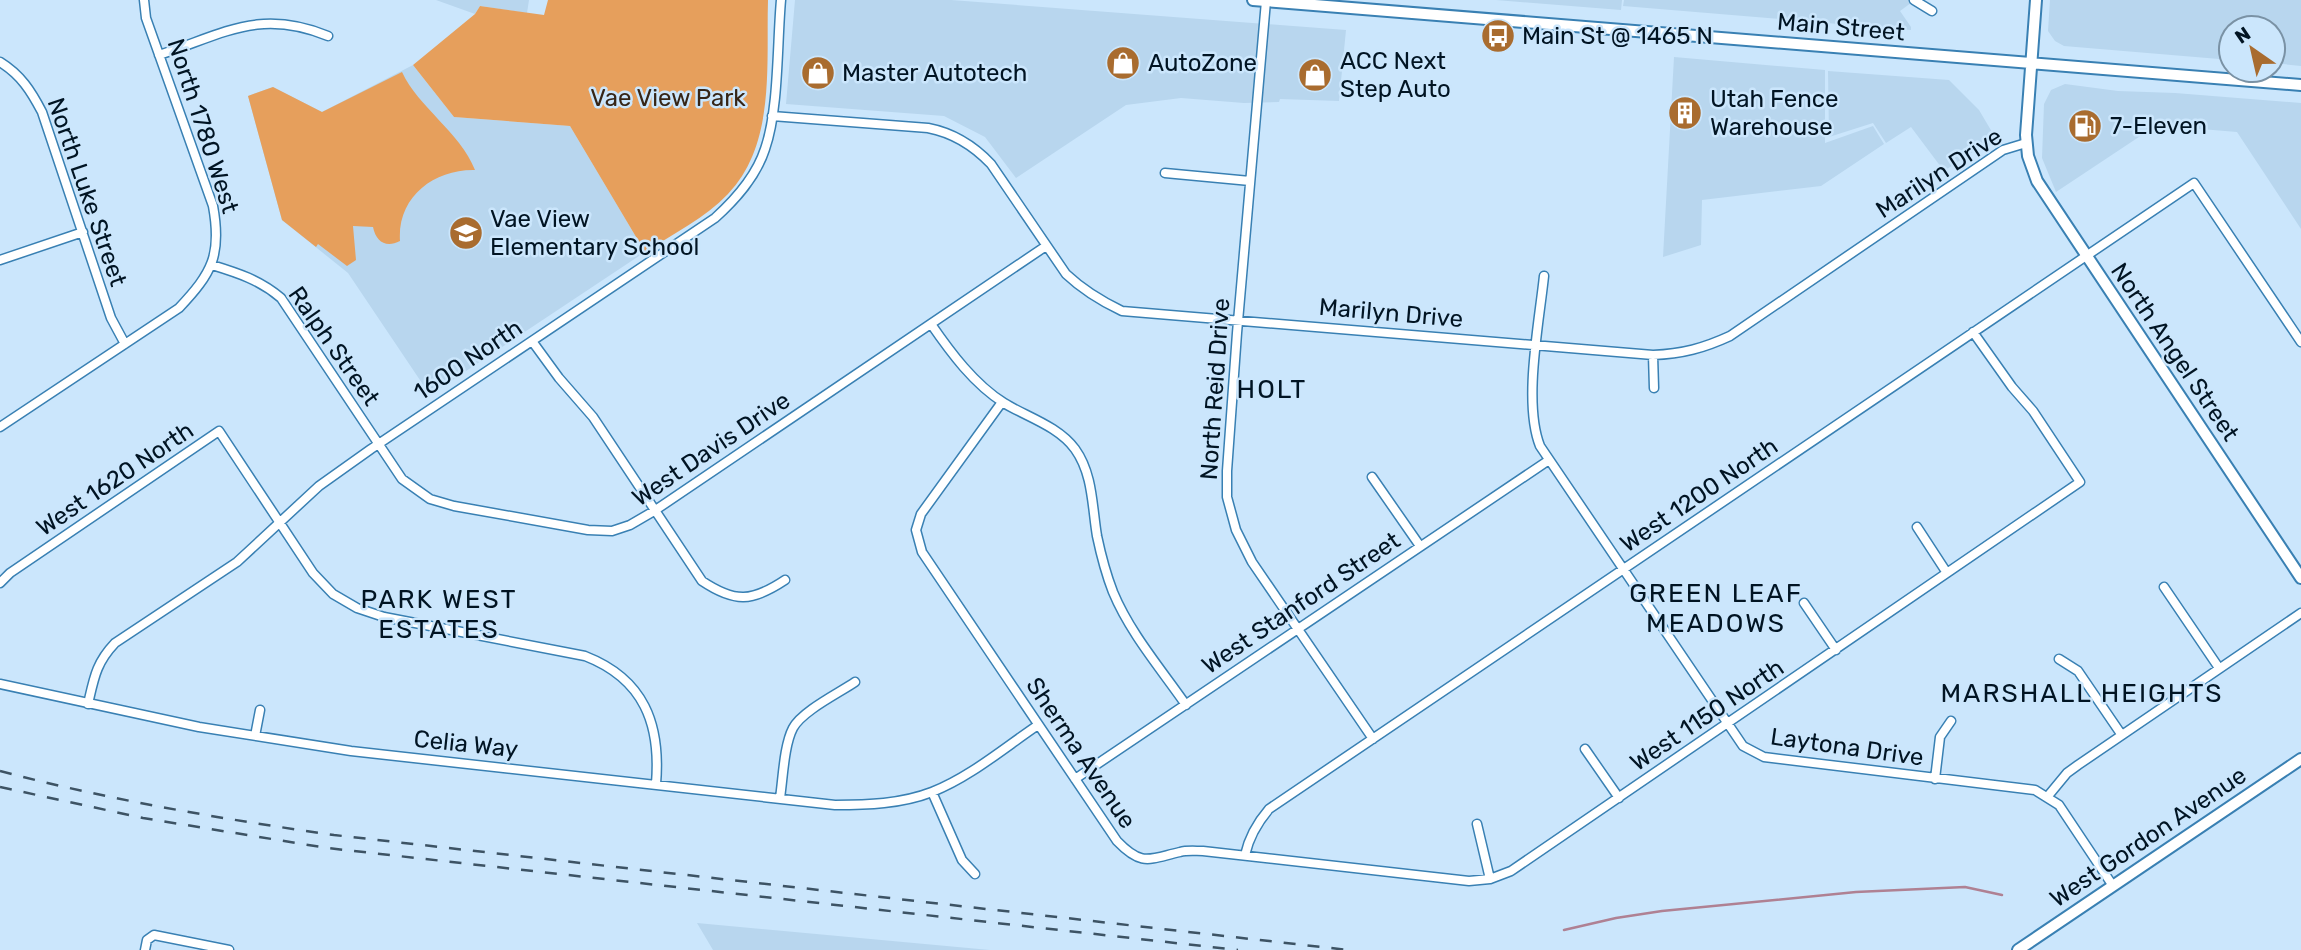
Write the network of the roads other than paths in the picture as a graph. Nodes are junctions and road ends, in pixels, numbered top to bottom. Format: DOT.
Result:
graph roads {
  1 [pos="144,0"];
  2 [pos="781,0"];
  3 [pos="1253,0"];
  4 [pos="1914,0"];
  5 [pos="2036,0"];
  6 [pos="1266,1"];
  7 [pos="1932,11"];
  8 [pos="328,36"];
  9 [pos="159,55"];
  10 [pos="0,62"];
  11 [pos="2031,63"];
  12 [pos="2301,85"];
  13 [pos="772,116"];
  14 [pos="2026,143"];
  15 [pos="1165,173"];
  16 [pos="1251,181"];
  17 [pos="83,232"];
  18 [pos="1046,246"];
  19 [pos="2086,256"];
  20 [pos="0,260"];
  21 [pos="212,265"];
  22 [pos="1544,276"];
  23 [pos="1238,321"];
  24 [pos="932,324"];
  25 [pos="1973,332"];
  26 [pos="532,341"];
  27 [pos="2301,342"];
  28 [pos="125,344"];
  29 [pos="1537,344"];
  30 [pos="1653,355"];
  31 [pos="1654,388"];
  32 [pos="1002,402"];
  33 [pos="0,427"];
  34 [pos="379,444"];
  35 [pos="1549,460"];
  36 [pos="1372,477"];
  37 [pos="654,511"];
  38 [pos="279,522"];
  39 [pos="1917,527"];
  40 [pos="1420,546"];
  41 [pos="1623,570"];
  42 [pos="1947,573"];
  43 [pos="2301,578"];
  44 [pos="785,580"];
  45 [pos="0,583"];
  46 [pos="2164,587"];
  47 [pos="1804,603"];
  48 [pos="2301,613"];
  49 [pos="1297,628"];
  50 [pos="1836,650"];
  51 [pos="2059,659"];
  52 [pos="2220,668"];
  53 [pos="855,682"];
  54 [pos="0,684"];
  55 [pos="89,704"];
  56 [pos="1186,705"];
  57 [pos="260,710"];
  58 [pos="1951,722"];
  59 [pos="1727,724"];
  60 [pos="1038,725"];
  61 [pos="2122,734"];
  62 [pos="255,736"];
  63 [pos="1373,740"];
  64 [pos="1585,749"];
  65 [pos="2301,759"];
  66 [pos="1075,779"];
  67 [pos="1935,779"];
  68 [pos="656,784"];
  69 [pos="932,792"];
  70 [pos="2048,796"];
  71 [pos="780,798"];
  72 [pos="1619,798"];
  73 [pos="1477,824"];
  74 [pos="1245,855"];
  75 [pos="975,874"];
  76 [pos="1490,879"];
  77 [pos="2113,886"];
  78 [pos="198,947"];
  79 [pos="145,950"];
  80 [pos="229,950"];
  81 [pos="2018,950"];
  1 -- 9 [label="street, North 1780 West"];
  2 -- 13 [label="street, 1600 North"];
  3 -- 6 [label="main road, Main Street"];
  4 -- 7 [label="street"];
  5 -- 11 [label="main road, North Angel Street"];
  6 -- 11 [label="main road, Main Street"];
  6 -- 16 [label="street, North Reid Drive"];
  8 -- 9 [label="street"];
  9 -- 21 [label="street, North 1780 West"];
  10 -- 17 [label="street, North Luke Street"];
  11 -- 12 [label="main road, Main Street"];
  11 -- 14 [label="main road, North Angel Street"];
  13 -- 18 [label="street, Marilyn Drive"];
  13 -- 26 [label="street, 1600 North"];
  14 -- 19 [label="main road, North Angel Street"];
  14 -- 30 [label="street, Marilyn Drive"];
  15 -- 16 [label="street"];
  16 -- 23 [label="street, North Reid Drive"];
  17 -- 20 [label="street"];
  17 -- 28 [label="street, North Luke Street"];
  18 -- 23 [label="street, Marilyn Drive"];
  18 -- 24 [label="street, West Davis Drive"];
  19 -- 25 [label="street, West 1200 North"];
  19 -- 27 [label="street, West 1200 North"];
  19 -- 43 [label="main road, North Angel Street"];
  21 -- 28 [label="street"];
  21 -- 34 [label="street, Ralph Street"];
  22 -- 29 [label="street, Laytona Drive"];
  23 -- 29 [label="street, Marilyn Drive"];
  23 -- 49 [label="street, North Reid Drive"];
  24 -- 32 [label="street"];
  24 -- 37 [label="street, West Davis Drive"];
  25 -- 41 [label="street, West 1200 North"];
  25 -- 42 [label="street, West 1150 North"];
  26 -- 34 [label="street, 1600 North"];
  26 -- 37 [label="street"];
  28 -- 33 [label="street"];
  29 -- 30 [label="street, Marilyn Drive"];
  29 -- 35 [label="street, Laytona Drive"];
  30 -- 31 [label="street"];
  32 -- 56 [label="street"];
  32 -- 60 [label="street, Sherma Avenue"];
  34 -- 37 [label="street, West Davis Drive"];
  34 -- 38 [label="street, 1600 North"];
  35 -- 40 [label="street, West Stanford Street"];
  35 -- 41 [label="street, Laytona Drive"];
  36 -- 40 [label="street"];
  37 -- 44 [label="street"];
  38 -- 45 [label="street, West 1620 North"];
  38 -- 55 [label="street, 1600 North"];
  38 -- 68 [label="street"];
  39 -- 42 [label="street"];
  40 -- 49 [label="street, West Stanford Street"];
  41 -- 59 [label="street, Laytona Drive"];
  41 -- 63 [label="street, West 1200 North"];
  42 -- 50 [label="street, West 1150 North"];
  46 -- 52 [label="street"];
  47 -- 50 [label="street"];
  48 -- 52 [label="street"];
  49 -- 56 [label="street, West Stanford Street"];
  49 -- 63 [label="street, North Reid Drive"];
  50 -- 59 [label="street, West 1150 North"];
  51 -- 61 [label="street"];
  52 -- 61 [label="street"];
  53 -- 71 [label="street"];
  54 -- 55 [label="street, Celia Way"];
  55 -- 62 [label="street, Celia Way"];
  56 -- 66 [label="street, West Stanford Street"];
  57 -- 62 [label="street"];
  58 -- 67 [label="street"];
  59 -- 67 [label="street, Laytona Drive"];
  59 -- 72 [label="street, West 1150 North"];
  60 -- 66 [label="street, Sherma Avenue"];
  60 -- 69 [label="street, Celia Way"];
  61 -- 70 [label="street"];
  62 -- 68 [label="street, Celia Way"];
  63 -- 74 [label="street, West 1200 North"];
  64 -- 72 [label="street"];
  65 -- 77 [label="main road, West Gordon Avenue"];
  66 -- 74 [label="street, Sherma Avenue"];
  67 -- 70 [label="street, Laytona Drive"];
  68 -- 71 [label="street, Celia Way"];
  69 -- 71 [label="street, Celia Way"];
  69 -- 75 [label="street"];
  70 -- 77 [label="street"];
  72 -- 76 [label="street, West 1150 North"];
  73 -- 76 [label="street"];
  74 -- 76 [label="street, Sherma Avenue"];
  77 -- 81 [label="main road, West Gordon Avenue"];
  78 -- 79 [label="street"];
  78 -- 80 [label="street"];
}
